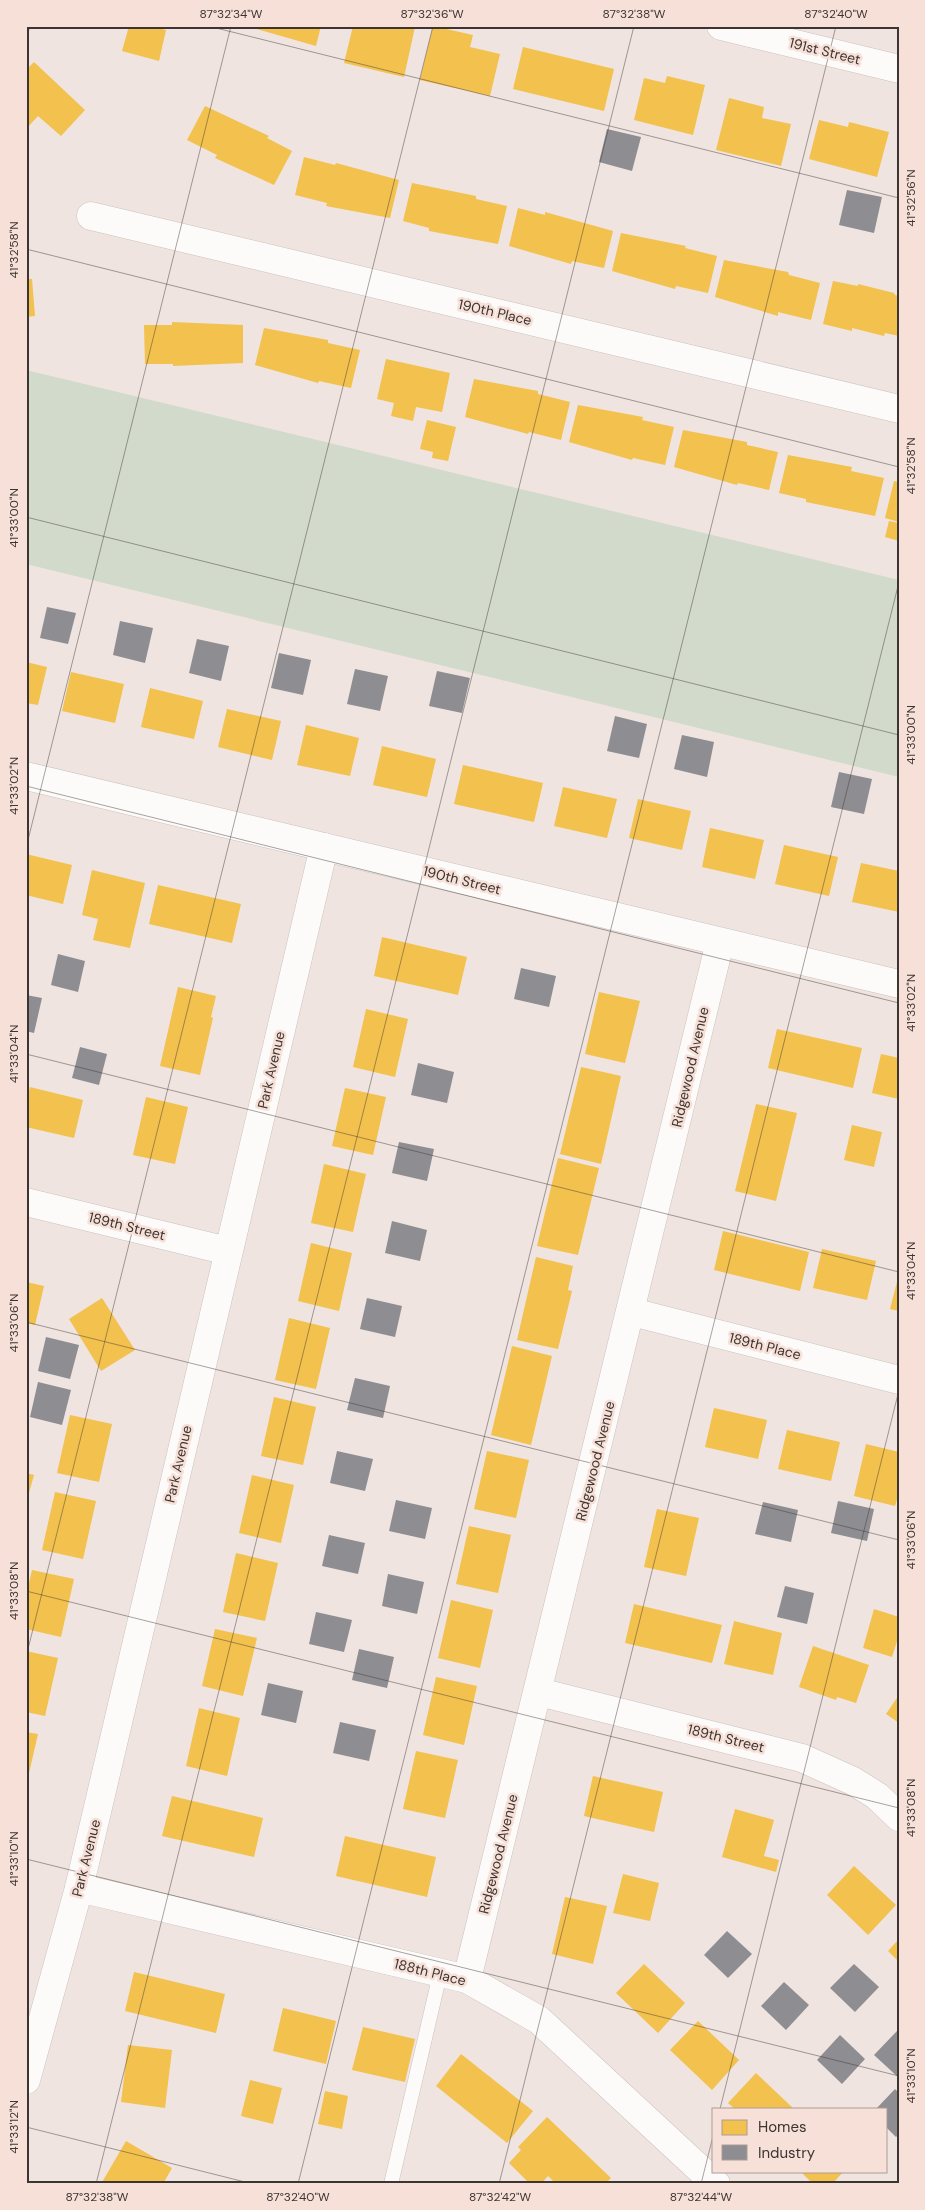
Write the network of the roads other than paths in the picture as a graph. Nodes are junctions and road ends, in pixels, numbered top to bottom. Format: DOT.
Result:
graph roads {
  1 [pos="721,26"];
  2 [pos="899,69"];
  3 [pos="91,216"];
  4 [pos="899,409"];
  5 [pos="26,776"];
  6 [pos="324,847"];
  7 [pos="720,942"];
  8 [pos="899,984"];
  9 [pos="26,1202"];
  10 [pos="228,1251"];
  11 [pos="632,1312"];
  12 [pos="899,1380"];
  13 [pos="539,1692"];
  14 [pos="899,1817"];
  15 [pos="79,1888"];
  16 [pos="440,1974"];
  17 [pos="467,1979"];
  18 [pos="26,2080"];
  19 [pos="391,2184"];
  20 [pos="716,2184"];
  1 -- 2 [label="street, 191st Street"];
  3 -- 4 [label="street, 190th Place"];
  5 -- 6 [label="street, 190th Street"];
  6 -- 7 [label="street, 190th Street"];
  6 -- 10 [label="street, Park Avenue"];
  7 -- 8 [label="street, 190th Street"];
  7 -- 11 [label="street, Ridgewood Avenue"];
  9 -- 10 [label="street, 189th Street"];
  10 -- 15 [label="street, Park Avenue"];
  11 -- 12 [label="street, 189th Place"];
  11 -- 13 [label="street, Ridgewood Avenue"];
  13 -- 14 [label="street, 189th Street"];
  13 -- 17 [label="street, Ridgewood Avenue"];
  15 -- 16 [label="street, 188th Place"];
  15 -- 18 [label="street, Park Avenue"];
  16 -- 17 [label="street, 188th Place"];
  16 -- 19 [label="lane"];
  17 -- 20 [label="street, 188th Place"];
}
